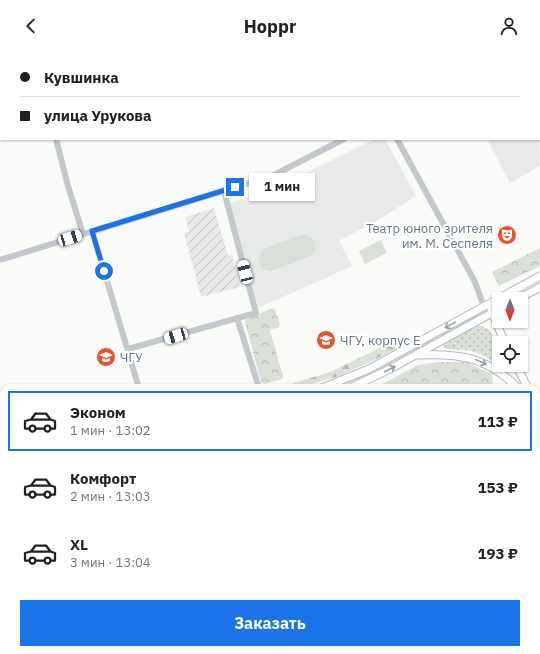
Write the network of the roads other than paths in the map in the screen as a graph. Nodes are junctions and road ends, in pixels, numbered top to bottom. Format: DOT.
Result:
graph roads {
  1 [pos="56,140"];
  2 [pos="342,140"];
  3 [pos="398,140"];
  4 [pos="400,140"];
  5 [pos="412,163"];
  6 [pos="224,191"];
  7 [pos="92,231"];
  8 [pos="83,234"];
  9 [pos="0,260"];
  10 [pos="540,276"];
  11 [pos="540,287"];
  12 [pos="528,294"];
  13 [pos="486,305"];
  14 [pos="492,312"];
  15 [pos="489,314"];
  16 [pos="237,318"];
  17 [pos="497,336"];
  18 [pos="501,336"];
  19 [pos="128,349"];
  20 [pos="415,355"];
  21 [pos="515,372"];
  22 [pos="520,372"];
  23 [pos="138,384"];
  24 [pos="258,384"];
  25 [pos="331,384"];
  26 [pos="358,384"];
  27 [pos="514,384"];
  28 [pos="521,384"];
  29 [pos="526,384"];
  1 -- 8 [label="street"];
  2 -- 6 [label="street"];
  3 -- 5 [label="street"];
  4 -- 5 [label="street"];
  5 -- 13 [label="street"];
  6 -- 7 [label="street"];
  6 -- 16 [label="street"];
  7 -- 8 [label="street"];
  7 -- 19 [label="street"];
  8 -- 9 [label="street"];
  10 -- 13 [label="main road"];
  11 -- 12 [label="main road"];
  13 -- 15 [label="main road"];
  13 -- 25 [label="main road, one-way"];
  14 -- 15 [label="main road"];
  15 -- 17 [label="main road"];
  15 -- 18 [label="main road"];
  15 -- 20 [label="main road"];
  16 -- 19 [label="street"];
  16 -- 24 [label="street"];
  19 -- 23 [label="street"];
  26 -- 20 [label="main road, one-way"];
  20 -- 27 [label="main road, one-way"];
  21 -- 28 [label="main road"];
  22 -- 29 [label="main road"];
}
